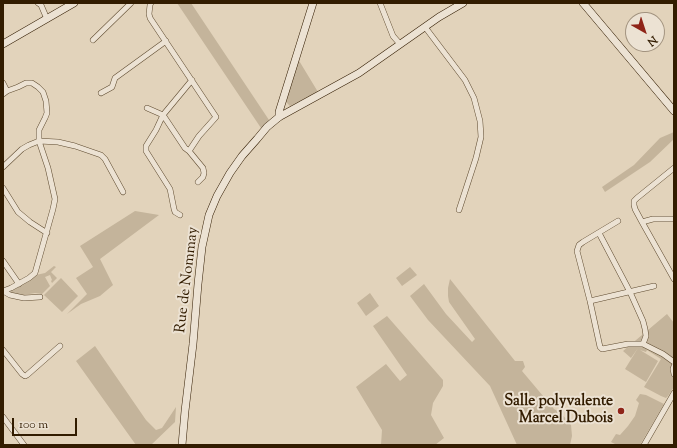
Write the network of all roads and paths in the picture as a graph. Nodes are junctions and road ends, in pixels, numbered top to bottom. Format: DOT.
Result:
graph roads {
  1 [pos="38,3"];
  2 [pos="74,3"];
  3 [pos="131,3"];
  4 [pos="151,3"];
  5 [pos="313,3"];
  6 [pos="380,3"];
  7 [pos="463,3"];
  8 [pos="583,3"];
  9 [pos="47,18"];
  10 [pos="425,27"];
  11 [pos="93,40"];
  12 [pos="166,41"];
  13 [pos="3,44"];
  14 [pos="400,44"];
  15 [pos="192,80"];
  16 [pos="3,83"];
  17 [pos="5,92"];
  18 [pos="101,93"];
  19 [pos="147,108"];
  20 [pos="674,111"];
  21 [pos="163,115"];
  22 [pos="279,117"];
  23 [pos="40,140"];
  24 [pos="190,151"];
  25 [pos="3,167"];
  26 [pos="674,168"];
  27 [pos="198,182"];
  28 [pos="3,188"];
  29 [pos="123,192"];
  30 [pos="459,210"];
  31 [pos="180,215"];
  32 [pos="674,219"];
  33 [pos="618,221"];
  34 [pos="642,222"];
  35 [pos="47,233"];
  36 [pos="599,233"];
  37 [pos="3,261"];
  38 [pos="674,279"];
  39 [pos="19,284"];
  40 [pos="654,286"];
  41 [pos="3,291"];
  42 [pos="630,292"];
  43 [pos="40,297"];
  44 [pos="590,301"];
  45 [pos="643,344"];
  46 [pos="60,346"];
  47 [pos="3,350"];
  48 [pos="674,362"];
  49 [pos="674,366"];
  50 [pos="674,374"];
  51 [pos="674,393"];
  52 [pos="3,418"];
  53 [pos="24,445"];
  54 [pos="182,445"];
  55 [pos="644,445"];
  1 -- 9 [label="street"];
  2 -- 9 [label="street"];
  3 -- 11 [label="street"];
  4 -- 12 [label="street"];
  5 -- 22 [label="street"];
  6 -- 14 [label="street"];
  7 -- 10 [label="street, Rue de Nommay"];
  8 -- 20 [label="street"];
  9 -- 13 [label="street"];
  10 -- 14 [label="street, Rue de Nommay"];
  10 -- 30 [label="street"];
  12 -- 15 [label="street"];
  12 -- 18 [label="street"];
  14 -- 22 [label="street, Rue de Nommay"];
  15 -- 21 [label="street"];
  15 -- 24 [label="street"];
  16 -- 17 [label="street"];
  17 -- 23 [label="street"];
  19 -- 21 [label="street"];
  21 -- 24 [label="street"];
  21 -- 31 [label="street"];
  22 -- 54 [label="street, Rue de Nommay"];
  23 -- 25 [label="street"];
  23 -- 29 [label="street"];
  23 -- 35 [label="street"];
  24 -- 27 [label="street"];
  26 -- 34 [label="street"];
  28 -- 35 [label="street"];
  32 -- 34 [label="street"];
  33 -- 36 [label="street"];
  34 -- 38 [label="street"];
  35 -- 39 [label="street"];
  36 -- 42 [label="street"];
  36 -- 44 [label="street"];
  37 -- 39 [label="street"];
  39 -- 41 [label="street"];
  40 -- 42 [label="street"];
  41 -- 43 [label="street"];
  42 -- 44 [label="street"];
  42 -- 45 [label="street"];
  44 -- 45 [label="street"];
  45 -- 48 [label="street"];
  46 -- 47 [label="street"];
  49 -- 50 [label="street"];
  51 -- 55 [label="street"];
  52 -- 53 [label="street"];
}
